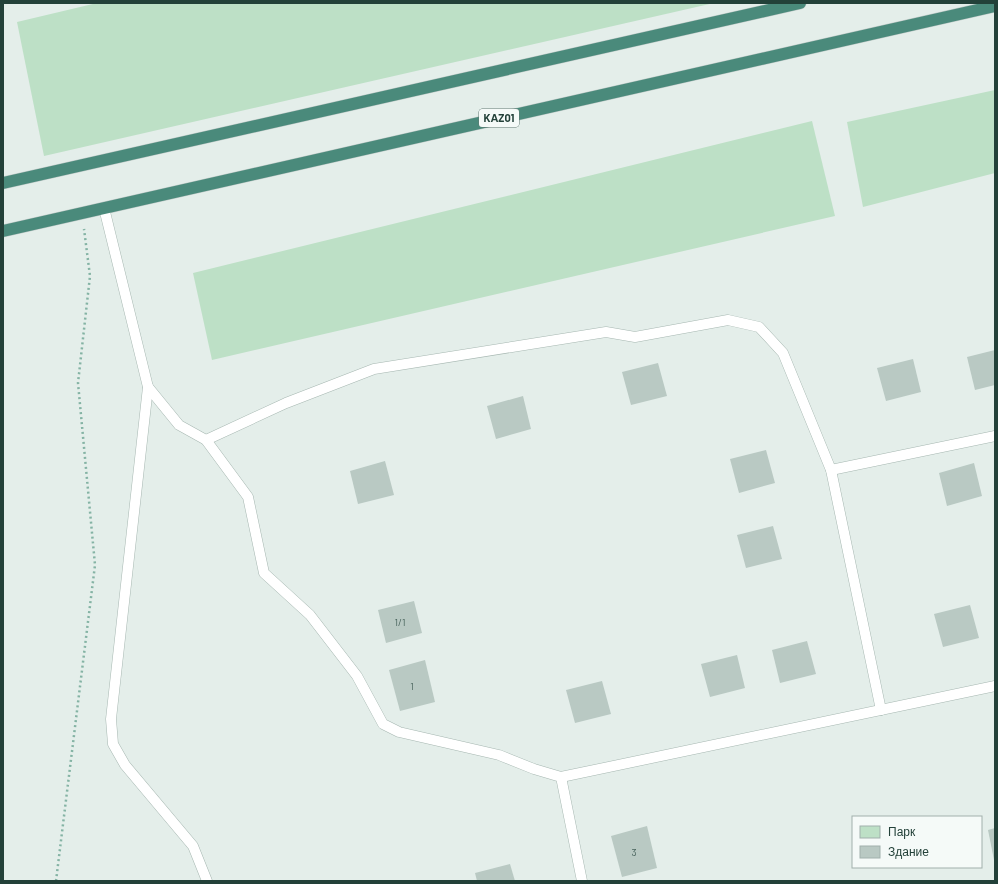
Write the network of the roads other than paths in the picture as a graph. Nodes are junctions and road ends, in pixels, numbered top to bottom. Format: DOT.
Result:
graph roads {
  1 [pos="800,3"];
  2 [pos="995,6"];
  3 [pos="3,183"];
  4 [pos="104,208"];
  5 [pos="3,231"];
  6 [pos="148,387"];
  7 [pos="995,436"];
  8 [pos="206,440"];
  9 [pos="831,470"];
  10 [pos="995,686"];
  11 [pos="881,710"];
  12 [pos="561,777"];
  13 [pos="207,881"];
  14 [pos="582,881"];
  1 -- 3 [label="highway"];
  2 -- 4 [label="highway, KАZ01"];
  4 -- 5 [label="highway, KАZ01"];
  4 -- 6 [label="lane"];
  6 -- 8 [label="lane"];
  6 -- 13 [label="lane"];
  7 -- 9 [label="lane"];
  8 -- 9 [label="lane"];
  8 -- 12 [label="lane"];
  9 -- 11 [label="lane"];
  10 -- 11 [label="lane"];
  11 -- 12 [label="lane"];
  12 -- 14 [label="lane"];
}
